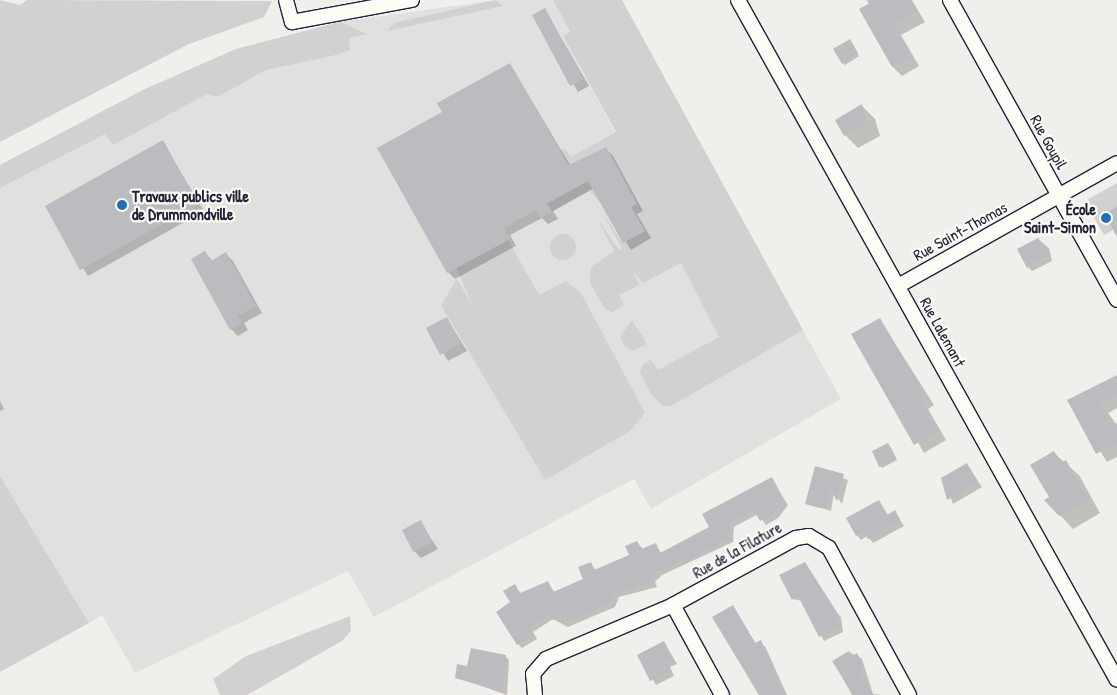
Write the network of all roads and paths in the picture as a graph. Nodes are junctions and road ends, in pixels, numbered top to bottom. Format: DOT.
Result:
graph roads {
  1 [pos="286,0"];
  2 [pos="412,0"];
  3 [pos="738,0"];
  4 [pos="950,0"];
  5 [pos="1117,163"];
  6 [pos="1059,196"];
  7 [pos="898,286"];
  8 [pos="1117,300"];
  9 [pos="673,605"];
  10 [pos="1117,680"];
  11 [pos="535,695"];
  12 [pos="722,695"];
  13 [pos="909,695"];
  1 -- 2 [label="street"];
  3 -- 7 [label="street, Rue Lalemant"];
  4 -- 6 [label="street, Rue Goupil"];
  5 -- 6 [label="street, Rue Saint-Thomas"];
  6 -- 7 [label="street, Rue Saint-Thomas"];
  6 -- 8 [label="street, Rue Goupil"];
  7 -- 10 [label="street, Rue Lalemant"];
  9 -- 11 [label="street, Rue de la Filature"];
  9 -- 12 [label="street"];
  9 -- 13 [label="street, Rue de la Filature"];
}
